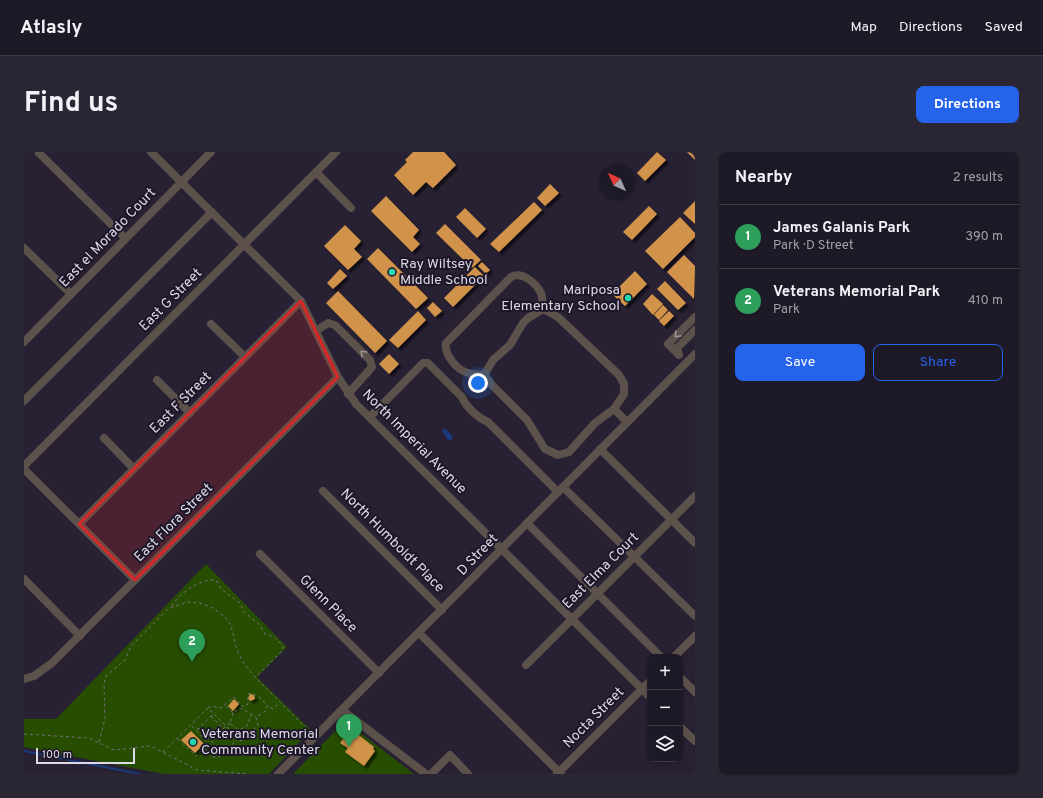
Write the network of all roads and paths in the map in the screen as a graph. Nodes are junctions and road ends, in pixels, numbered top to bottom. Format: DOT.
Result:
graph roads {
  1 [pos="151,152"];
  2 [pos="211,152"];
  3 [pos="336,152"];
  4 [pos="39,153"];
  5 [pos="316,172"];
  6 [pos="182,182"];
  7 [pos="351,208"];
  8 [pos="212,212"];
  9 [pos="125,238"];
  10 [pos="244,244"];
  11 [pos="24,248"];
  12 [pos="71,294"];
  13 [pos="301,301"];
  14 [pos="543,309"];
  15 [pos="695,317"];
  16 [pos="211,324"];
  17 [pos="695,330"];
  18 [pos="316,331"];
  19 [pos="24,342"];
  20 [pos="678,354"];
  21 [pos="695,354"];
  22 [pos="245,357"];
  23 [pos="686,363"];
  24 [pos="484,375"];
  25 [pos="338,377"];
  26 [pos="157,380"];
  27 [pos="348,394"];
  28 [pos="24,401"];
  29 [pos="614,408"];
  30 [pos="190,413"];
  31 [pos="370,417"];
  32 [pos="627,422"];
  33 [pos="104,438"];
  34 [pos="600,449"];
  35 [pos="24,467"];
  36 [pos="134,469"];
  37 [pos="560,489"];
  38 [pos="323,491"];
  39 [pos="695,496"];
  40 [pos="672,519"];
  41 [pos="527,523"];
  42 [pos="80,524"];
  43 [pos="695,543"];
  44 [pos="502,549"];
  45 [pos="260,554"];
  46 [pos="635,556"];
  47 [pos="24,579"];
  48 [pos="135,580"];
  49 [pos="597,594"];
  50 [pos="171,607"];
  51 [pos="442,610"];
  52 [pos="695,616"];
  53 [pos="573,619"];
  54 [pos="419,633"];
  55 [pos="80,636"];
  56 [pos="695,636"];
  57 [pos="658,654"];
  58 [pos="677,654"];
  59 [pos="526,665"];
  60 [pos="379,673"];
  61 [pos="24,678"];
  62 [pos="255,678"];
  63 [pos="683,679"];
  64 [pos="647,684"];
  65 [pos="642,689"];
  66 [pos="695,692"];
  67 [pos="647,694"];
  68 [pos="280,702"];
  69 [pos="226,706"];
  70 [pos="267,706"];
  71 [pos="243,707"];
  72 [pos="208,708"];
  73 [pos="242,710"];
  74 [pos="342,710"];
  75 [pos="232,712"];
  76 [pos="214,713"];
  77 [pos="251,715"];
  78 [pos="211,716"];
  79 [pos="256,717"];
  80 [pos="230,723"];
  81 [pos="191,725"];
  82 [pos="226,726"];
  83 [pos="199,728"];
  84 [pos="223,729"];
  85 [pos="196,730"];
  86 [pos="683,730"];
  87 [pos="309,731"];
  88 [pos="24,734"];
  89 [pos="178,738"];
  90 [pos="238,739"];
  91 [pos="99,742"];
  92 [pos="236,742"];
  93 [pos="695,742"];
  94 [pos="204,748"];
  95 [pos="163,752"];
  96 [pos="223,753"];
  97 [pos="559,773"];
  98 [pos="248,774"];
  99 [pos="278,774"];
  100 [pos="426,774"];
  101 [pos="431,774"];
  102 [pos="468,774"];
  1 -- 6 [label="street, North Imperial Avenue"];
  2 -- 6 [label="street, East el Morado Court"];
  3 -- 5 [label="street, East G Street"];
  4 -- 9 [label="street"];
  5 -- 7 [label="street"];
  5 -- 10 [label="street, East G Street"];
  6 -- 8 [label="street, North Imperial Avenue"];
  6 -- 9 [label="street, East el Morado Court"];
  8 -- 10 [label="street, North Imperial Avenue"];
  8 -- 28 [label="street"];
  9 -- 12 [label="street, East el Morado Court"];
  10 -- 13 [label="street, North Imperial Avenue"];
  10 -- 35 [label="street, East G Street"];
  11 -- 12 [label="street"];
  12 -- 19 [label="street, East el Morado Court"];
  13 -- 18 [label="street, North Imperial Avenue"];
  13 -- 22 [label="street, East F Street"];
  14 -- 24 [label="street"];
  14 -- 24 [label="street"];
  14 -- 29 [label="street"];
  15 -- 20 [label="street, one-way"];
  16 -- 22 [label="street"];
  17 -- 20 [label="street"];
  18 -- 25 [label="street, North Imperial Avenue"];
  27 -- 18 [label="street, one-way"];
  20 -- 23 [label="street"];
  21 -- 23 [label="street, D Street"];
  22 -- 30 [label="street, East F Street"];
  23 -- 32 [label="street, D Street"];
  24 -- 29 [label="street"];
  25 -- 27 [label="street, North Imperial Avenue"];
  25 -- 48 [label="street, East Flora Street"];
  26 -- 30 [label="street"];
  27 -- 31 [label="street, North Imperial Avenue"];
  29 -- 32 [label="street"];
  30 -- 36 [label="street, East F Street"];
  31 -- 37 [label="street"];
  31 -- 44 [label="street, North Imperial Avenue"];
  32 -- 34 [label="street, D Street"];
  33 -- 36 [label="street"];
  34 -- 37 [label="street, D Street"];
  34 -- 40 [label="street"];
  35 -- 42 [label="street"];
  36 -- 42 [label="street, East F Street"];
  37 -- 41 [label="street, D Street"];
  37 -- 46 [label="street"];
  38 -- 51 [label="street, North Humboldt Place"];
  39 -- 40 [label="street, East Elma Court"];
  40 -- 43 [label="street"];
  40 -- 46 [label="street, East Elma Court"];
  41 -- 44 [label="street, D Street"];
  41 -- 49 [label="street"];
  42 -- 48 [label="street"];
  44 -- 51 [label="street, D Street"];
  44 -- 53 [label="street, North Imperial Avenue"];
  45 -- 60 [label="street, Glenn Place"];
  46 -- 49 [label="street, East Elma Court"];
  46 -- 52 [label="street"];
  47 -- 55 [label="street"];
  48 -- 55 [label="street, East Flora Street"];
  49 -- 53 [label="street, East Elma Court"];
  49 -- 57 [label="street"];
  50 -- 62 [label="path"];
  50 -- 62 [label="path"];
  50 -- 91 [label="path"];
  51 -- 54 [label="street, D Street"];
  53 -- 59 [label="street, East Elma Court"];
  53 -- 65 [label="street, North Imperial Avenue"];
  54 -- 60 [label="street, D Street"];
  54 -- 97 [label="street"];
  55 -- 61 [label="street, East Flora Street"];
  56 -- 58 [label="street"];
  60 -- 74 [label="street, D Street"];
  62 -- 68 [label="path"];
  63 -- 66 [label="street"];
  64 -- 65 [label="street, Nocta Street"];
  65 -- 67 [label="street, North Imperial Avenue"];
  65 -- 97 [label="street, Nocta Street"];
  68 -- 70 [label="path"];
  68 -- 87 [label="path"];
  69 -- 71 [label="path"];
  69 -- 72 [label="path"];
  69 -- 75 [label="path"];
  70 -- 71 [label="path"];
  70 -- 79 [label="path"];
  71 -- 73 [label="path"];
  72 -- 76 [label="path"];
  72 -- 81 [label="path"];
  73 -- 75 [label="path"];
  73 -- 77 [label="path"];
  74 -- 99 [label="street, D Street"];
  74 -- 100 [label="street"];
  75 -- 80 [label="path"];
  76 -- 78 [label="path"];
  76 -- 82 [label="path"];
  77 -- 79 [label="path"];
  77 -- 80 [label="path"];
  78 -- 83 [label="path"];
  78 -- 84 [label="path"];
  79 -- 90 [label="path"];
  80 -- 82 [label="path"];
  81 -- 85 [label="path"];
  81 -- 89 [label="path"];
  82 -- 84 [label="path"];
  82 -- 90 [label="path"];
  83 -- 85 [label="path"];
  83 -- 96 [label="path"];
  84 -- 92 [label="path"];
  85 -- 94 [label="path"];
  86 -- 93 [label="street"];
  88 -- 91 [label="path"];
  89 -- 94 [label="path"];
  89 -- 95 [label="path"];
  90 -- 92 [label="path"];
  91 -- 95 [label="path"];
  92 -- 96 [label="path"];
  94 -- 96 [label="path"];
  95 -- 98 [label="path"];
  101 -- 102 [label="street"];
}
